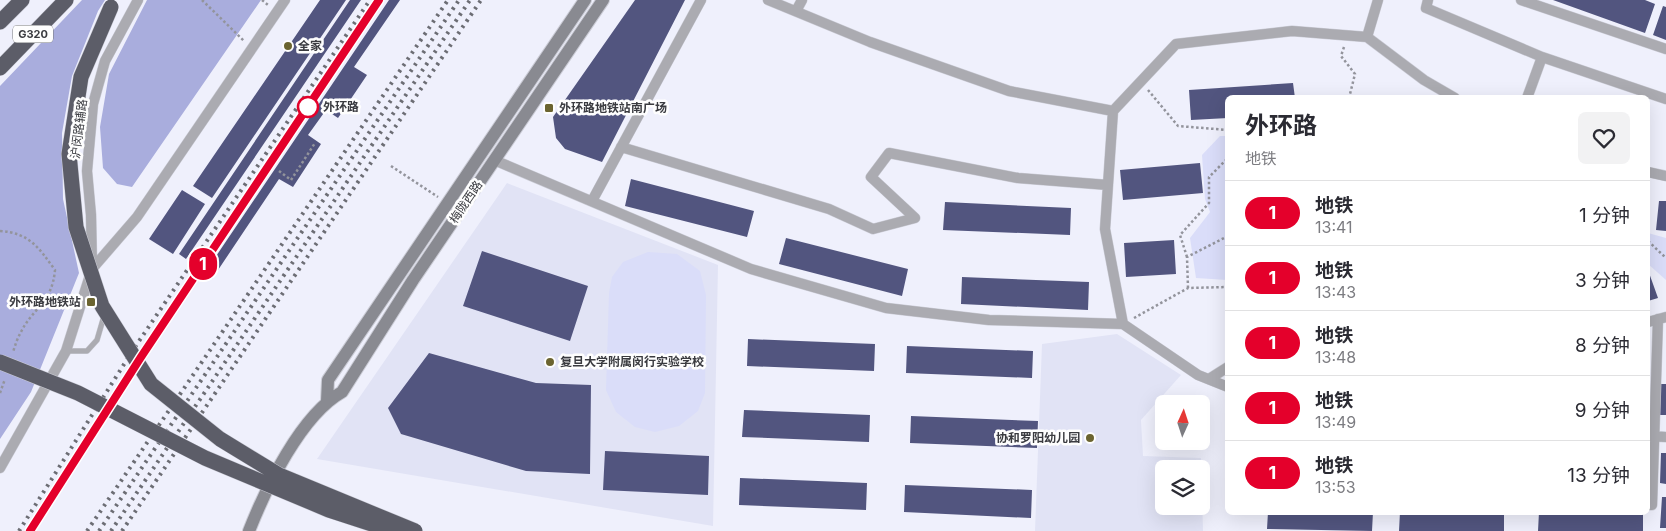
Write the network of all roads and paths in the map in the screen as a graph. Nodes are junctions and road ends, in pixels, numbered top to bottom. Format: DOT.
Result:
graph roads {
  1 [pos="22,0"];
  2 [pos="66,0"];
  3 [pos="138,0"];
  4 [pos="202,0"];
  5 [pos="285,0"];
  6 [pos="585,0"];
  7 [pos="603,0"];
  8 [pos="701,0"];
  9 [pos="768,0"];
  10 [pos="802,0"];
  11 [pos="1378,0"];
  12 [pos="1428,0"];
  13 [pos="1521,0"];
  14 [pos="114,4"];
  15 [pos="796,11"];
  16 [pos="0,22"];
  17 [pos="1347,36"];
  18 [pos="1367,37"];
  19 [pos="251,49"];
  20 [pos="1666,49"];
  21 [pos="1542,57"];
  22 [pos="0,68"];
  23 [pos="1141,81"];
  24 [pos="1350,95"];
  25 [pos="1449,95"];
  26 [pos="1528,95"];
  27 [pos="1666,99"];
  28 [pos="1114,111"];
  29 [pos="1225,130"];
  30 [pos="315,143"];
  31 [pos="622,146"];
  32 [pos="494,160"];
  33 [pos="1225,161"];
  34 [pos="392,166"];
  35 [pos="279,171"];
  36 [pos="1650,172"];
  37 [pos="1666,176"];
  38 [pos="1108,185"];
  39 [pos="592,202"];
  40 [pos="448,204"];
  41 [pos="0,231"];
  42 [pos="1225,238"];
  43 [pos="1650,243"];
  44 [pos="1187,257"];
  45 [pos="1666,258"];
  46 [pos="92,269"];
  47 [pos="103,284"];
  48 [pos="1225,286"];
  49 [pos="1188,288"];
  50 [pos="104,291"];
  51 [pos="1662,318"];
  52 [pos="1123,324"];
  53 [pos="66,351"];
  54 [pos="1661,355"];
  55 [pos="6,360"];
  56 [pos="1225,369"];
  57 [pos="6,376"];
  58 [pos="1209,380"];
  59 [pos="1225,386"];
  60 [pos="0,393"];
  61 [pos="327,401"];
  62 [pos="1651,436"];
  63 [pos="1666,437"];
  64 [pos="0,468"];
  65 [pos="1650,505"];
  66 [pos="249,531"];
  67 [pos="393,531"];
  68 [pos="415,531"];
  1 -- 16 [label="highway"];
  2 -- 22 [label="highway, G320"];
  3 -- 46 [label="street, 沪闵路辅路"];
  4 -- 19 [label="path"];
  5 -- 19 [label="street"];
  6 -- 40 [label="street, 梅陇西路"];
  7 -- 32 [label="street, 梅陇西路"];
  8 -- 31 [label="street"];
  9 -- 15 [label="street"];
  10 -- 15 [label="street"];
  11 -- 18 [label="street"];
  12 -- 21 [label="street"];
  13 -- 20 [label="street"];
  14 -- 68 [label="highway, bridge"];
  15 -- 28 [label="street"];
  17 -- 18 [label="street"];
  17 -- 23 [label="street"];
  17 -- 24 [label="path"];
  18 -- 25 [label="street"];
  19 -- 46 [label="street"];
  21 -- 26 [label="street"];
  21 -- 27 [label="street"];
  23 -- 28 [label="street"];
  23 -- 29 [label="path"];
  28 -- 38 [label="street"];
  30 -- 35 [label="path"];
  31 -- 38 [label="street"];
  31 -- 39 [label="street"];
  32 -- 39 [label="street"];
  32 -- 61 [label="street, 梅陇西路"];
  33 -- 44 [label="path"];
  34 -- 40 [label="path"];
  36 -- 37 [label="street"];
  38 -- 52 [label="street"];
  39 -- 52 [label="street"];
  40 -- 61 [label="street, 梅陇西路"];
  41 -- 55 [label="path"];
  42 -- 44 [label="path"];
  43 -- 45 [label="path"];
  44 -- 49 [label="path"];
  46 -- 47 [label="lane"];
  46 -- 53 [label="street"];
  48 -- 49 [label="path"];
  49 -- 52 [label="path"];
  50 -- 53 [label="lane"];
  51 -- 54 [label="street"];
  52 -- 58 [label="street"];
  53 -- 64 [label="street"];
  54 -- 62 [label="street"];
  55 -- 67 [label="highway, bridge"];
  56 -- 58 [label="street"];
  57 -- 60 [label="path"];
  58 -- 59 [label="street"];
  61 -- 66 [label="street, 梅陇西路"];
  62 -- 63 [label="street"];
  62 -- 65 [label="street"];
}
